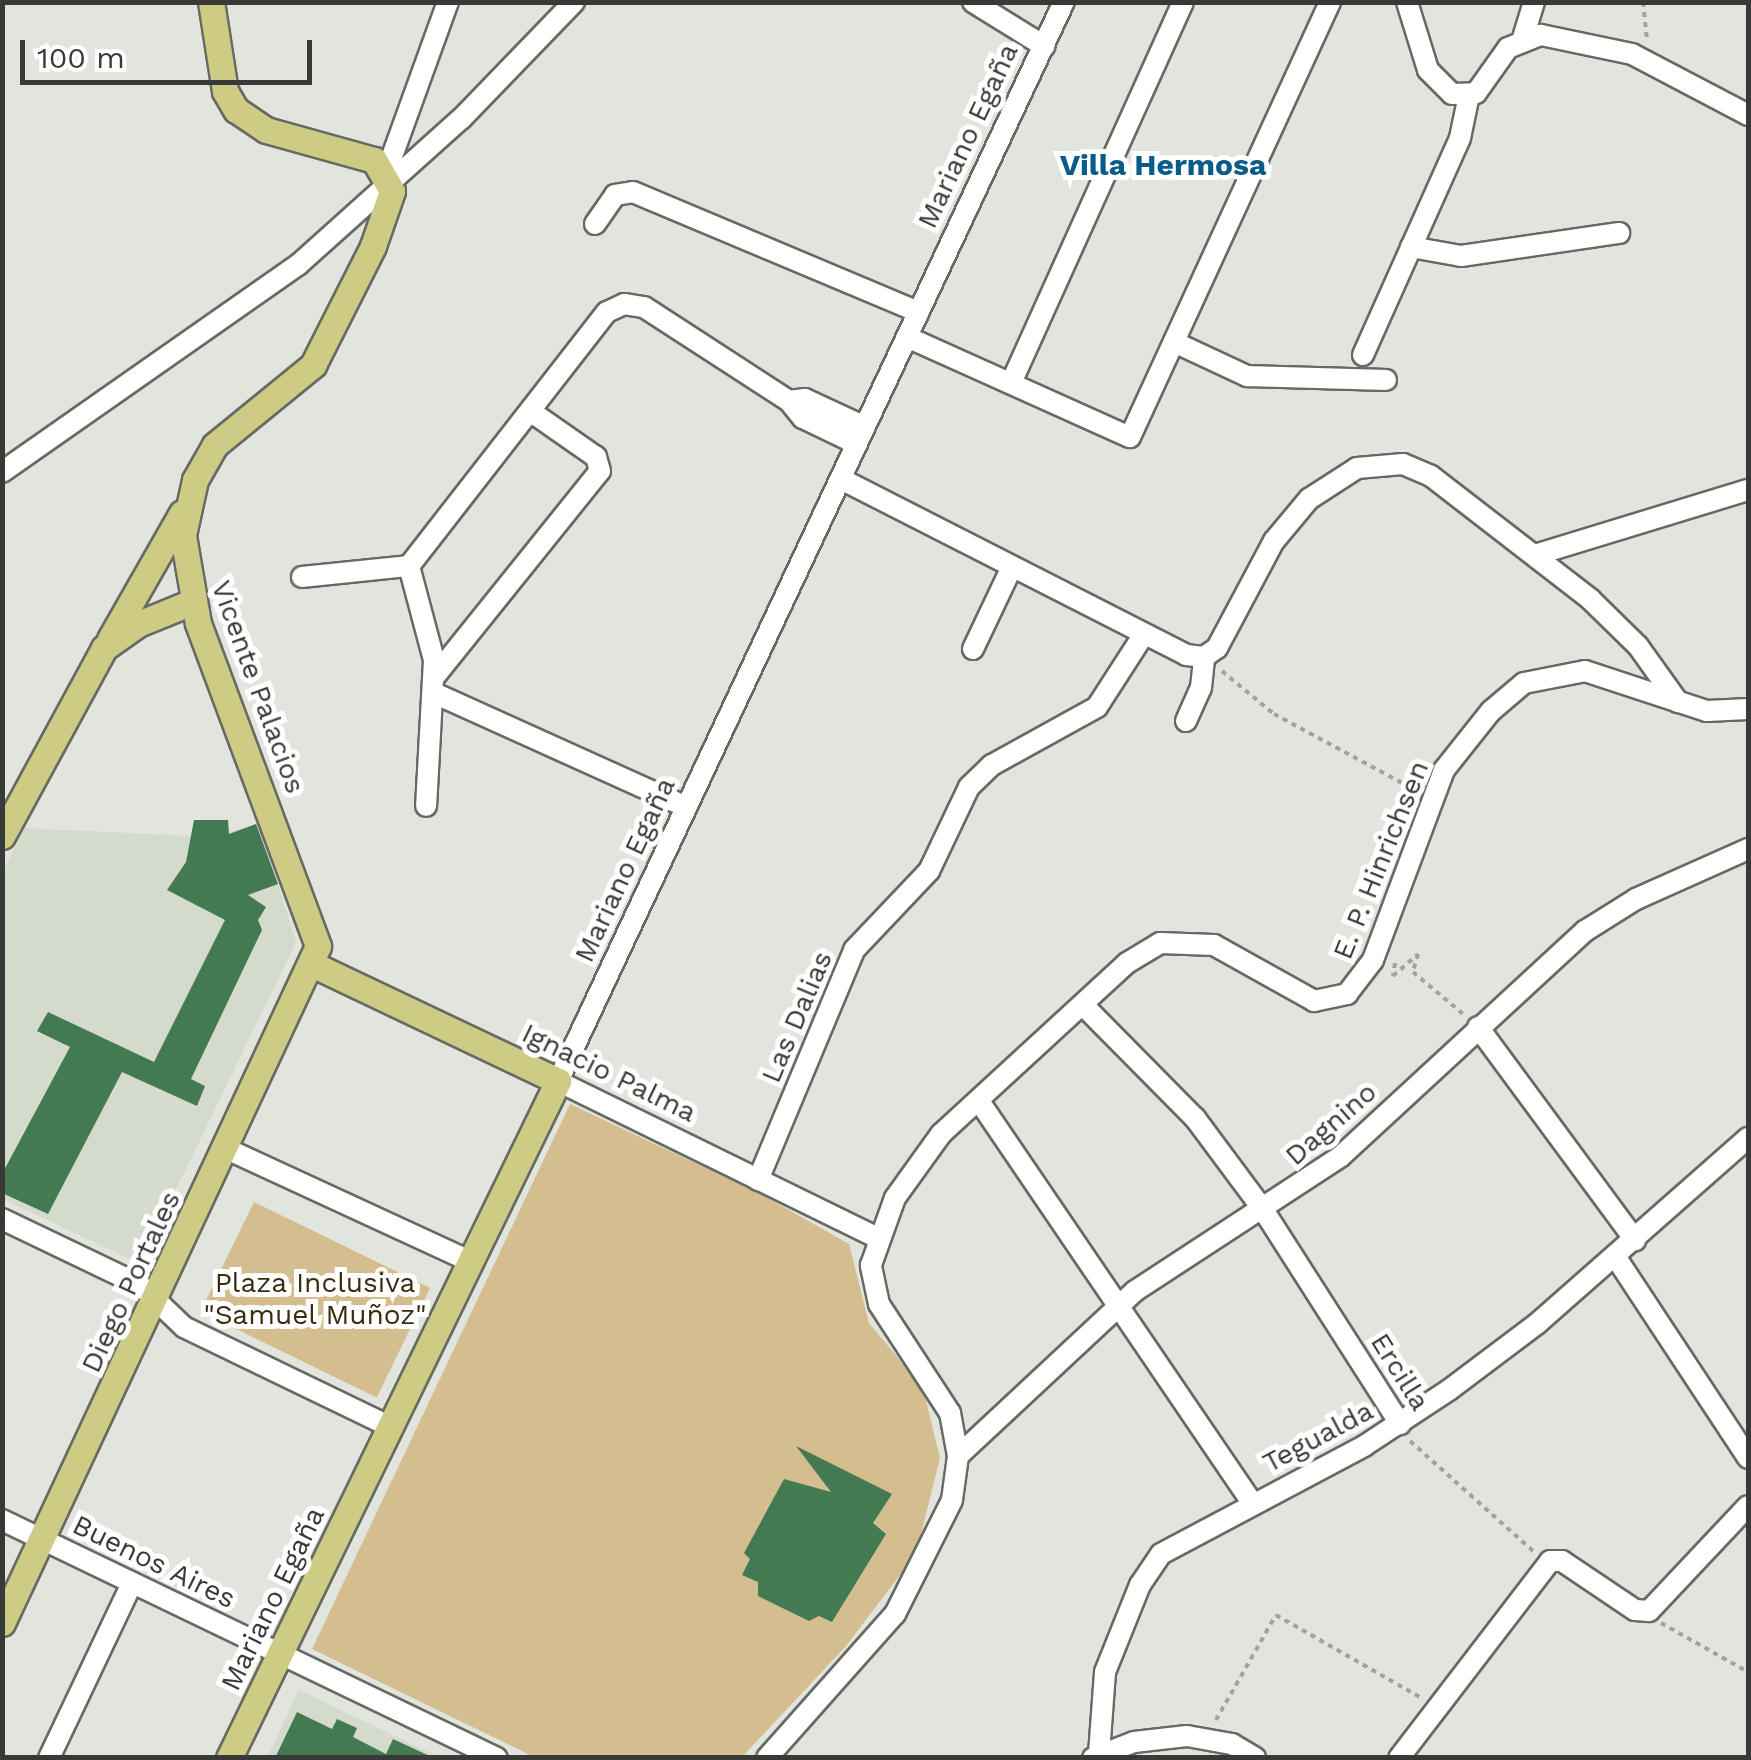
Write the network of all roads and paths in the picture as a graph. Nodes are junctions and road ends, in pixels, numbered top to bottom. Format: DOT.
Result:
graph roads {
  1 [pos="211,2"];
  2 [pos="448,2"];
  3 [pos="574,2"];
  4 [pos="973,2"];
  5 [pos="1064,2"];
  6 [pos="1183,2"];
  7 [pos="1330,2"];
  8 [pos="1407,2"];
  9 [pos="1534,2"];
  10 [pos="1643,2"];
  11 [pos="1523,38"];
  12 [pos="1044,46"];
  13 [pos="1652,64"];
  14 [pos="1469,96"];
  15 [pos="1748,115"];
  16 [pos="388,177"];
  17 [pos="594,224"];
  18 [pos="1619,233"];
  19 [pos="1411,248"];
  20 [pos="919,312"];
  21 [pos="908,337"];
  22 [pos="1174,342"];
  23 [pos="1363,355"];
  24 [pos="1386,380"];
  25 [pos="1011,383"];
  26 [pos="530,411"];
  27 [pos="861,436"];
  28 [pos="2,472"];
  29 [pos="841,479"];
  30 [pos="1748,490"];
  31 [pos="189,500"];
  32 [pos="1535,555"];
  33 [pos="409,566"];
  34 [pos="1012,567"];
  35 [pos="302,577"];
  36 [pos="192,602"];
  37 [pos="1144,634"];
  38 [pos="104,648"];
  39 [pos="973,648"];
  40 [pos="1204,657"];
  41 [pos="434,684"];
  42 [pos="1678,702"];
  43 [pos="1748,709"];
  44 [pos="1186,721"];
  45 [pos="1431,798"];
  46 [pos="426,806"];
  47 [pos="687,806"];
  48 [pos="2,836"];
  49 [pos="1748,850"];
  50 [pos="1395,960"];
  51 [pos="314,965"];
  52 [pos="1084,1006"];
  53 [pos="1478,1027"];
  54 [pos="558,1082"];
  55 [pos="979,1101"];
  56 [pos="1748,1138"];
  57 [pos="227,1149"];
  58 [pos="758,1180"];
  59 [pos="1264,1211"];
  60 [pos="2,1219"];
  61 [pos="876,1238"];
  62 [pos="1635,1240"];
  63 [pos="1615,1256"];
  64 [pos="472,1262"];
  65 [pos="156,1300"];
  66 [pos="1118,1306"];
  67 [pos="1400,1424"];
  68 [pos="391,1427"];
  69 [pos="958,1456"];
  70 [pos="1748,1458"];
  71 [pos="1252,1503"];
  72 [pos="1748,1506"];
  73 [pos="2,1520"];
  74 [pos="43,1539"];
  75 [pos="1547,1564"];
  76 [pos="132,1583"];
  77 [pos="1644,1612"];
  78 [pos="2,1623"];
  79 [pos="280,1654"];
  80 [pos="1748,1672"];
  81 [pos="1436,1707"];
  82 [pos="1206,1737"];
  83 [pos="1096,1756"];
  84 [pos="49,1758"];
  85 [pos="229,1758"];
  86 [pos="498,1758"];
  87 [pos="767,1758"];
  88 [pos="1255,1758"];
  89 [pos="1399,1758"];
  1 -- 16 [label="main road"];
  2 -- 16 [label="street"];
  3 -- 16 [label="street"];
  4 -- 12 [label="street"];
  5 -- 12 [label="street, Mariano Egaña"];
  6 -- 25 [label="street"];
  7 -- 22 [label="street"];
  8 -- 14 [label="street"];
  9 -- 11 [label="street"];
  10 -- 13 [label="path"];
  11 -- 13 [label="street"];
  11 -- 14 [label="street"];
  12 -- 20 [label="street, Mariano Egaña"];
  13 -- 15 [label="street"];
  14 -- 19 [label="street"];
  16 -- 28 [label="street"];
  16 -- 31 [label="main road, Vicente Palacios"];
  17 -- 20 [label="street"];
  18 -- 19 [label="street"];
  19 -- 23 [label="street"];
  20 -- 21 [label="street, Mariano Egaña"];
  21 -- 25 [label="street"];
  21 -- 27 [label="street, Mariano Egaña"];
  22 -- 24 [label="street"];
  22 -- 25 [label="street"];
  26 -- 27 [label="street"];
  26 -- 33 [label="street"];
  26 -- 41 [label="street"];
  27 -- 29 [label="street, Mariano Egaña"];
  29 -- 34 [label="street"];
  29 -- 47 [label="street, Mariano Egaña"];
  30 -- 32 [label="street"];
  31 -- 36 [label="main road, Vicente Palacios"];
  31 -- 38 [label="main road"];
  32 -- 40 [label="street"];
  32 -- 42 [label="street"];
  33 -- 35 [label="street"];
  33 -- 41 [label="street"];
  34 -- 37 [label="street"];
  34 -- 39 [label="street"];
  36 -- 38 [label="main road"];
  36 -- 51 [label="main road, Vicente Palacios"];
  37 -- 40 [label="street"];
  37 -- 58 [label="street, Las Dalias"];
  38 -- 48 [label="main road"];
  40 -- 44 [label="street"];
  40 -- 45 [label="path"];
  41 -- 46 [label="street"];
  41 -- 47 [label="street"];
  42 -- 43 [label="street, E. P. Hinrichsen"];
  42 -- 45 [label="street, E. P. Hinrichsen"];
  45 -- 52 [label="street, E. P. Hinrichsen"];
  47 -- 54 [label="street, Mariano Egaña"];
  49 -- 53 [label="street, Dagnino"];
  50 -- 53 [label="path"];
  51 -- 54 [label="main road, Ignacio Palma"];
  51 -- 57 [label="main road, Diego Portales"];
  52 -- 55 [label="street, E. P. Hinrichsen"];
  52 -- 59 [label="street, Ercilla"];
  53 -- 59 [label="street, Dagnino"];
  53 -- 62 [label="street"];
  54 -- 58 [label="street, Ignacio Palma"];
  54 -- 64 [label="main road, Mariano Egaña"];
  55 -- 61 [label="street, E. P. Hinrichsen"];
  55 -- 66 [label="street"];
  56 -- 62 [label="street, Tegualda"];
  57 -- 64 [label="street"];
  57 -- 65 [label="main road, Diego Portales"];
  58 -- 61 [label="street, Ignacio Palma"];
  59 -- 66 [label="street, Dagnino"];
  59 -- 67 [label="street, Ercilla"];
  60 -- 65 [label="street"];
  61 -- 69 [label="street"];
  62 -- 63 [label="street, Tegualda"];
  63 -- 67 [label="street, Tegualda"];
  63 -- 70 [label="street"];
  64 -- 68 [label="main road, Mariano Egaña"];
  65 -- 68 [label="street"];
  65 -- 74 [label="main road, Diego Portales"];
  66 -- 69 [label="street, Dagnino"];
  66 -- 71 [label="street"];
  67 -- 71 [label="street, Tegualda"];
  67 -- 75 [label="path, Ercilla"];
  68 -- 79 [label="main road, Mariano Egaña"];
  69 -- 87 [label="street"];
  71 -- 83 [label="street, Tegualda"];
  72 -- 77 [label="street"];
  73 -- 74 [label="street, Buenos Aires"];
  74 -- 76 [label="street, Buenos Aires"];
  74 -- 78 [label="main road, Diego Portales"];
  75 -- 77 [label="street"];
  75 -- 81 [label="street"];
  76 -- 79 [label="street, Buenos Aires"];
  76 -- 84 [label="street"];
  77 -- 80 [label="path"];
  79 -- 85 [label="main road, Mariano Egaña"];
  79 -- 86 [label="street, Buenos Aires"];
  81 -- 82 [label="path"];
  81 -- 89 [label="street"];
  82 -- 83 [label="street"];
  82 -- 88 [label="street"];
}
